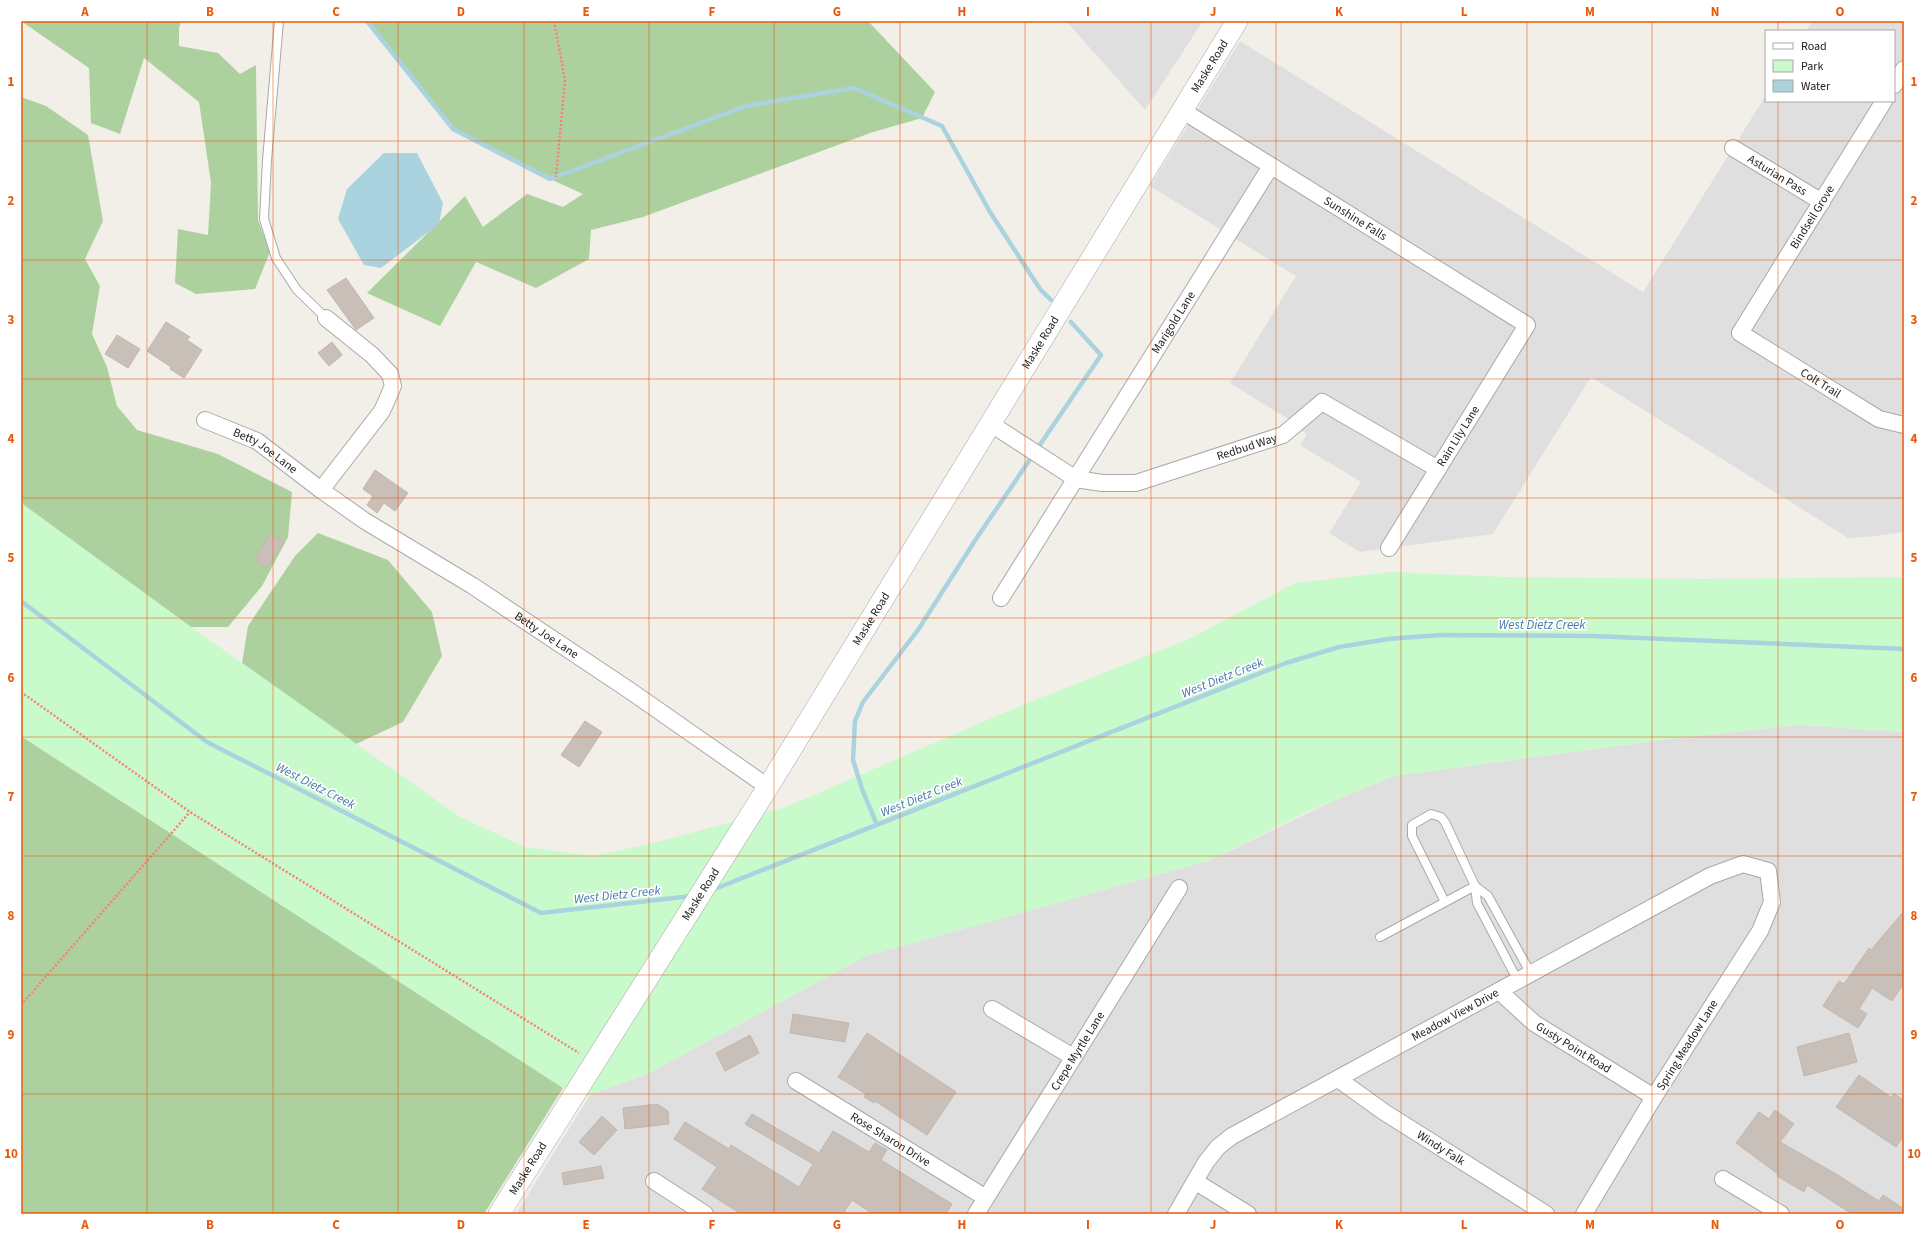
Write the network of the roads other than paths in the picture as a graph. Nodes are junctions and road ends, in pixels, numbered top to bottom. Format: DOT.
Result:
graph roads {
  1 [pos="279,21"];
  2 [pos="1237,21"];
  3 [pos="1904,69"];
  4 [pos="1895,83"];
  5 [pos="1883,102"];
  6 [pos="1183,111"];
  7 [pos="1733,148"];
  8 [pos="1271,166"];
  9 [pos="1822,202"];
  10 [pos="326,318"];
  11 [pos="1527,325"];
  12 [pos="1740,333"];
  13 [pos="205,420"];
  14 [pos="991,424"];
  15 [pos="1904,425"];
  16 [pos="1438,469"];
  17 [pos="1076,478"];
  18 [pos="321,490"];
  19 [pos="1389,548"];
  20 [pos="1001,598"];
  21 [pos="768,787"];
  22 [pos="1768,871"];
  23 [pos="1475,886"];
  24 [pos="1179,888"];
  25 [pos="1445,902"];
  26 [pos="1380,937"];
  27 [pos="1524,977"];
  28 [pos="1499,992"];
  29 [pos="992,1008"];
  30 [pos="1073,1057"];
  31 [pos="1338,1079"];
  32 [pos="796,1080"];
  33 [pos="1654,1097"];
  34 [pos="1723,1179"];
  35 [pos="654,1181"];
  36 [pos="1196,1182"];
  37 [pos="986,1198"];
  38 [pos="499,1214"];
  39 [pos="705,1214"];
  40 [pos="976,1214"];
  41 [pos="1176,1214"];
  42 [pos="1248,1214"];
  43 [pos="1546,1214"];
  44 [pos="1584,1214"];
  45 [pos="1781,1214"];
  1 -- 10 [label="lane"];
  2 -- 6 [label="street, Maske Road"];
  3 -- 4 [label="street"];
  5 -- 9 [label="street, Bindseil Grove"];
  6 -- 8 [label="street, Sunshine Falls"];
  6 -- 14 [label="street, Maske Road"];
  7 -- 9 [label="street, Asturian Pass"];
  8 -- 11 [label="street, Sunshine Falls"];
  8 -- 17 [label="street, Marigold Lane"];
  9 -- 12 [label="street, Bindseil Grove"];
  10 -- 18 [label="street"];
  11 -- 16 [label="street, Rain Lily Lane"];
  12 -- 15 [label="street, Colt Trail"];
  13 -- 18 [label="street, Betty Joe Lane"];
  14 -- 17 [label="street"];
  14 -- 21 [label="street, Maske Road"];
  16 -- 17 [label="street, Redbud Way"];
  16 -- 19 [label="street, Rain Lily Lane"];
  17 -- 20 [label="street, Marigold Lane"];
  18 -- 21 [label="street, Betty Joe Lane"];
  21 -- 38 [label="street, Maske Road"];
  22 -- 27 [label="street, Meadow View Drive"];
  22 -- 33 [label="street, Spring Meadow Lane"];
  23 -- 25 [label="lane"];
  23 -- 25 [label="lane"];
  23 -- 27 [label="lane"];
  23 -- 27 [label="lane"];
  24 -- 30 [label="street, Crepe Myrtle Lane"];
  25 -- 26 [label="lane"];
  27 -- 28 [label="street, Meadow View Drive"];
  28 -- 31 [label="street, Meadow View Drive"];
  28 -- 33 [label="street, Gusty Point Road"];
  29 -- 30 [label="street"];
  30 -- 37 [label="street, Crepe Myrtle Lane"];
  31 -- 36 [label="street, Meadow View Drive"];
  31 -- 43 [label="street, Windy Falk"];
  32 -- 37 [label="street, Rose Sharon Drive"];
  33 -- 44 [label="street, Spring Meadow Lane"];
  34 -- 45 [label="street"];
  35 -- 39 [label="street"];
  36 -- 41 [label="street, Meadow View Drive"];
  36 -- 42 [label="street"];
  37 -- 40 [label="street, Crepe Myrtle Lane"];
}
